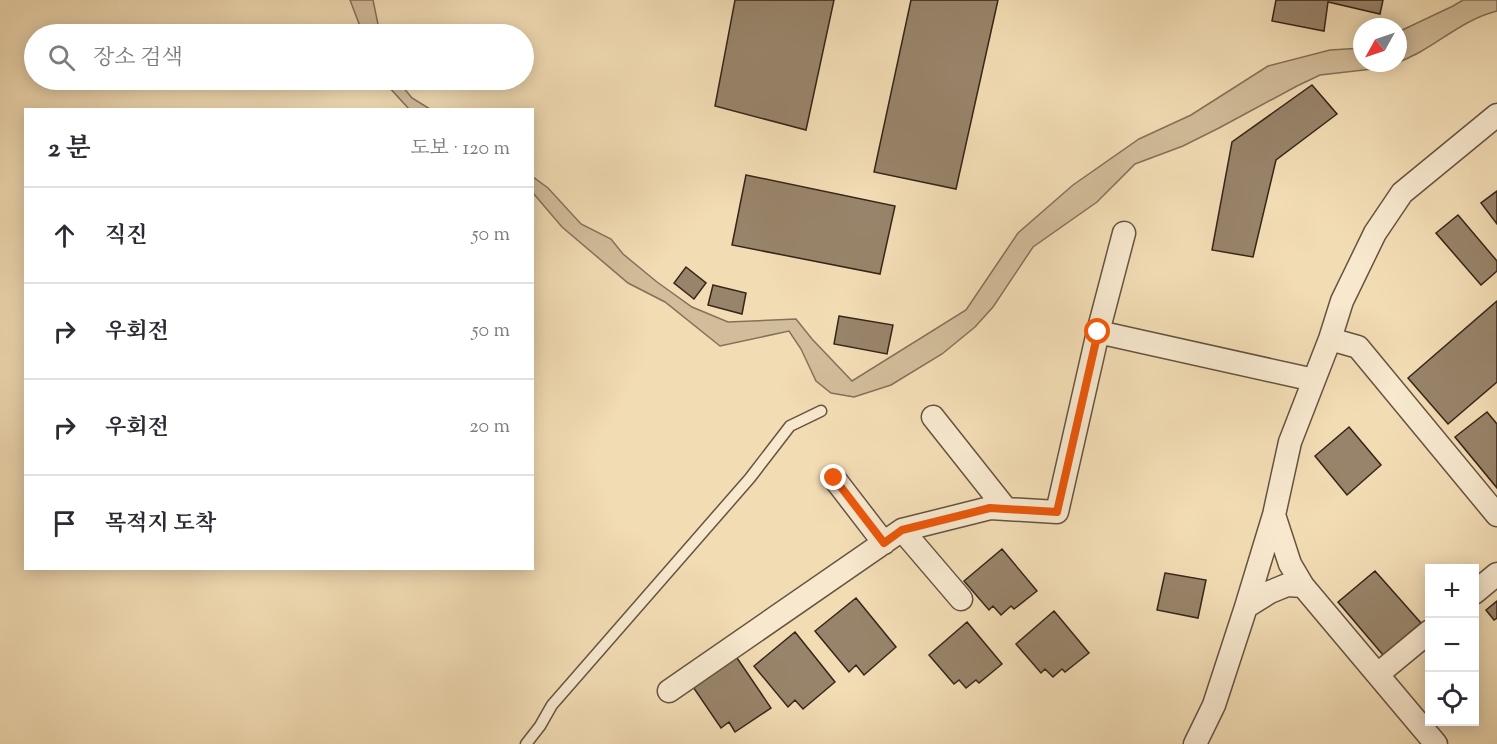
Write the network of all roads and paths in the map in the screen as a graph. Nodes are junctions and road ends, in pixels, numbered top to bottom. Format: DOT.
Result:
graph roads {
  1 [pos="1497,115"];
  2 [pos="1124,233"];
  3 [pos="1098,332"];
  4 [pos="1330,339"];
  5 [pos="1314,380"];
  6 [pos="821,411"];
  7 [pos="933,417"];
  8 [pos="834,478"];
  9 [pos="1006,509"];
  10 [pos="1495,509"];
  11 [pos="1274,515"];
  12 [pos="893,536"];
  13 [pos="1497,574"];
  14 [pos="1303,586"];
  15 [pos="1479,589"];
  16 [pos="961,599"];
  17 [pos="1246,607"];
  18 [pos="1425,635"];
  19 [pos="1378,674"];
  20 [pos="669,691"];
  21 [pos="526,744"];
  22 [pos="1195,744"];
  23 [pos="1436,744"];
  1 -- 4 [label="street"];
  2 -- 3 [label="street"];
  3 -- 5 [label="street"];
  3 -- 9 [label="street"];
  4 -- 5 [label="street"];
  4 -- 10 [label="street"];
  5 -- 11 [label="street"];
  6 -- 21 [label="lane"];
  7 -- 9 [label="street"];
  8 -- 12 [label="street"];
  9 -- 12 [label="street"];
  11 -- 14 [label="street"];
  11 -- 17 [label="street"];
  12 -- 16 [label="street"];
  12 -- 20 [label="street"];
  13 -- 15 [label="street"];
  14 -- 17 [label="street"];
  14 -- 19 [label="street"];
  17 -- 22 [label="street"];
  18 -- 19 [label="street"];
  19 -- 23 [label="street"];
}
